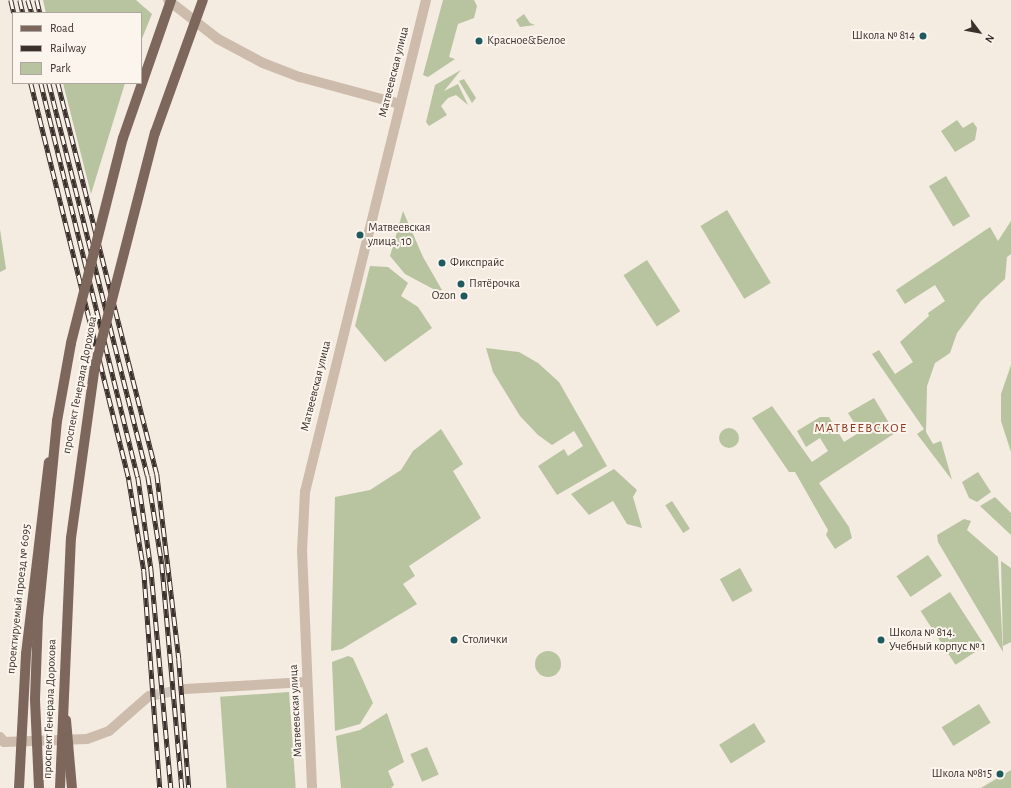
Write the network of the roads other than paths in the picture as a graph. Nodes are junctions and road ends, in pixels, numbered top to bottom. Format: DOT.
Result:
graph roads {
  1 [pos="168,0"];
  2 [pos="171,0"];
  3 [pos="203,0"];
  4 [pos="426,0"];
  5 [pos="400,104"];
  6 [pos="54,437"];
  7 [pos="62,679"];
  8 [pos="307,682"];
  9 [pos="186,689"];
  10 [pos="149,696"];
  11 [pos="0,737"];
  12 [pos="19,788"];
  13 [pos="39,788"];
  14 [pos="60,788"];
  15 [pos="72,788"];
  16 [pos="312,788"];
  1 -- 5 [label="street"];
  2 -- 6 [label="main road, проспект Генерала Дорохова, bridge"];
  3 -- 7 [label="main road, проспект Генерала Дорохова, bridge"];
  4 -- 5 [label="street, Матвеевская улица"];
  5 -- 8 [label="street, Матвеевская улица"];
  6 -- 12 [label="main road, проектируемый проезд № 6095, bridge"];
  6 -- 13 [label="main road, проспект Генерала Дорохова, bridge"];
  7 -- 14 [label="main road, проспект Генерала Дорохова, bridge"];
  7 -- 15 [label="main road, bridge"];
  8 -- 9 [label="street"];
  8 -- 16 [label="street, Матвеевская улица"];
  10 -- 11 [label="street"];
}
